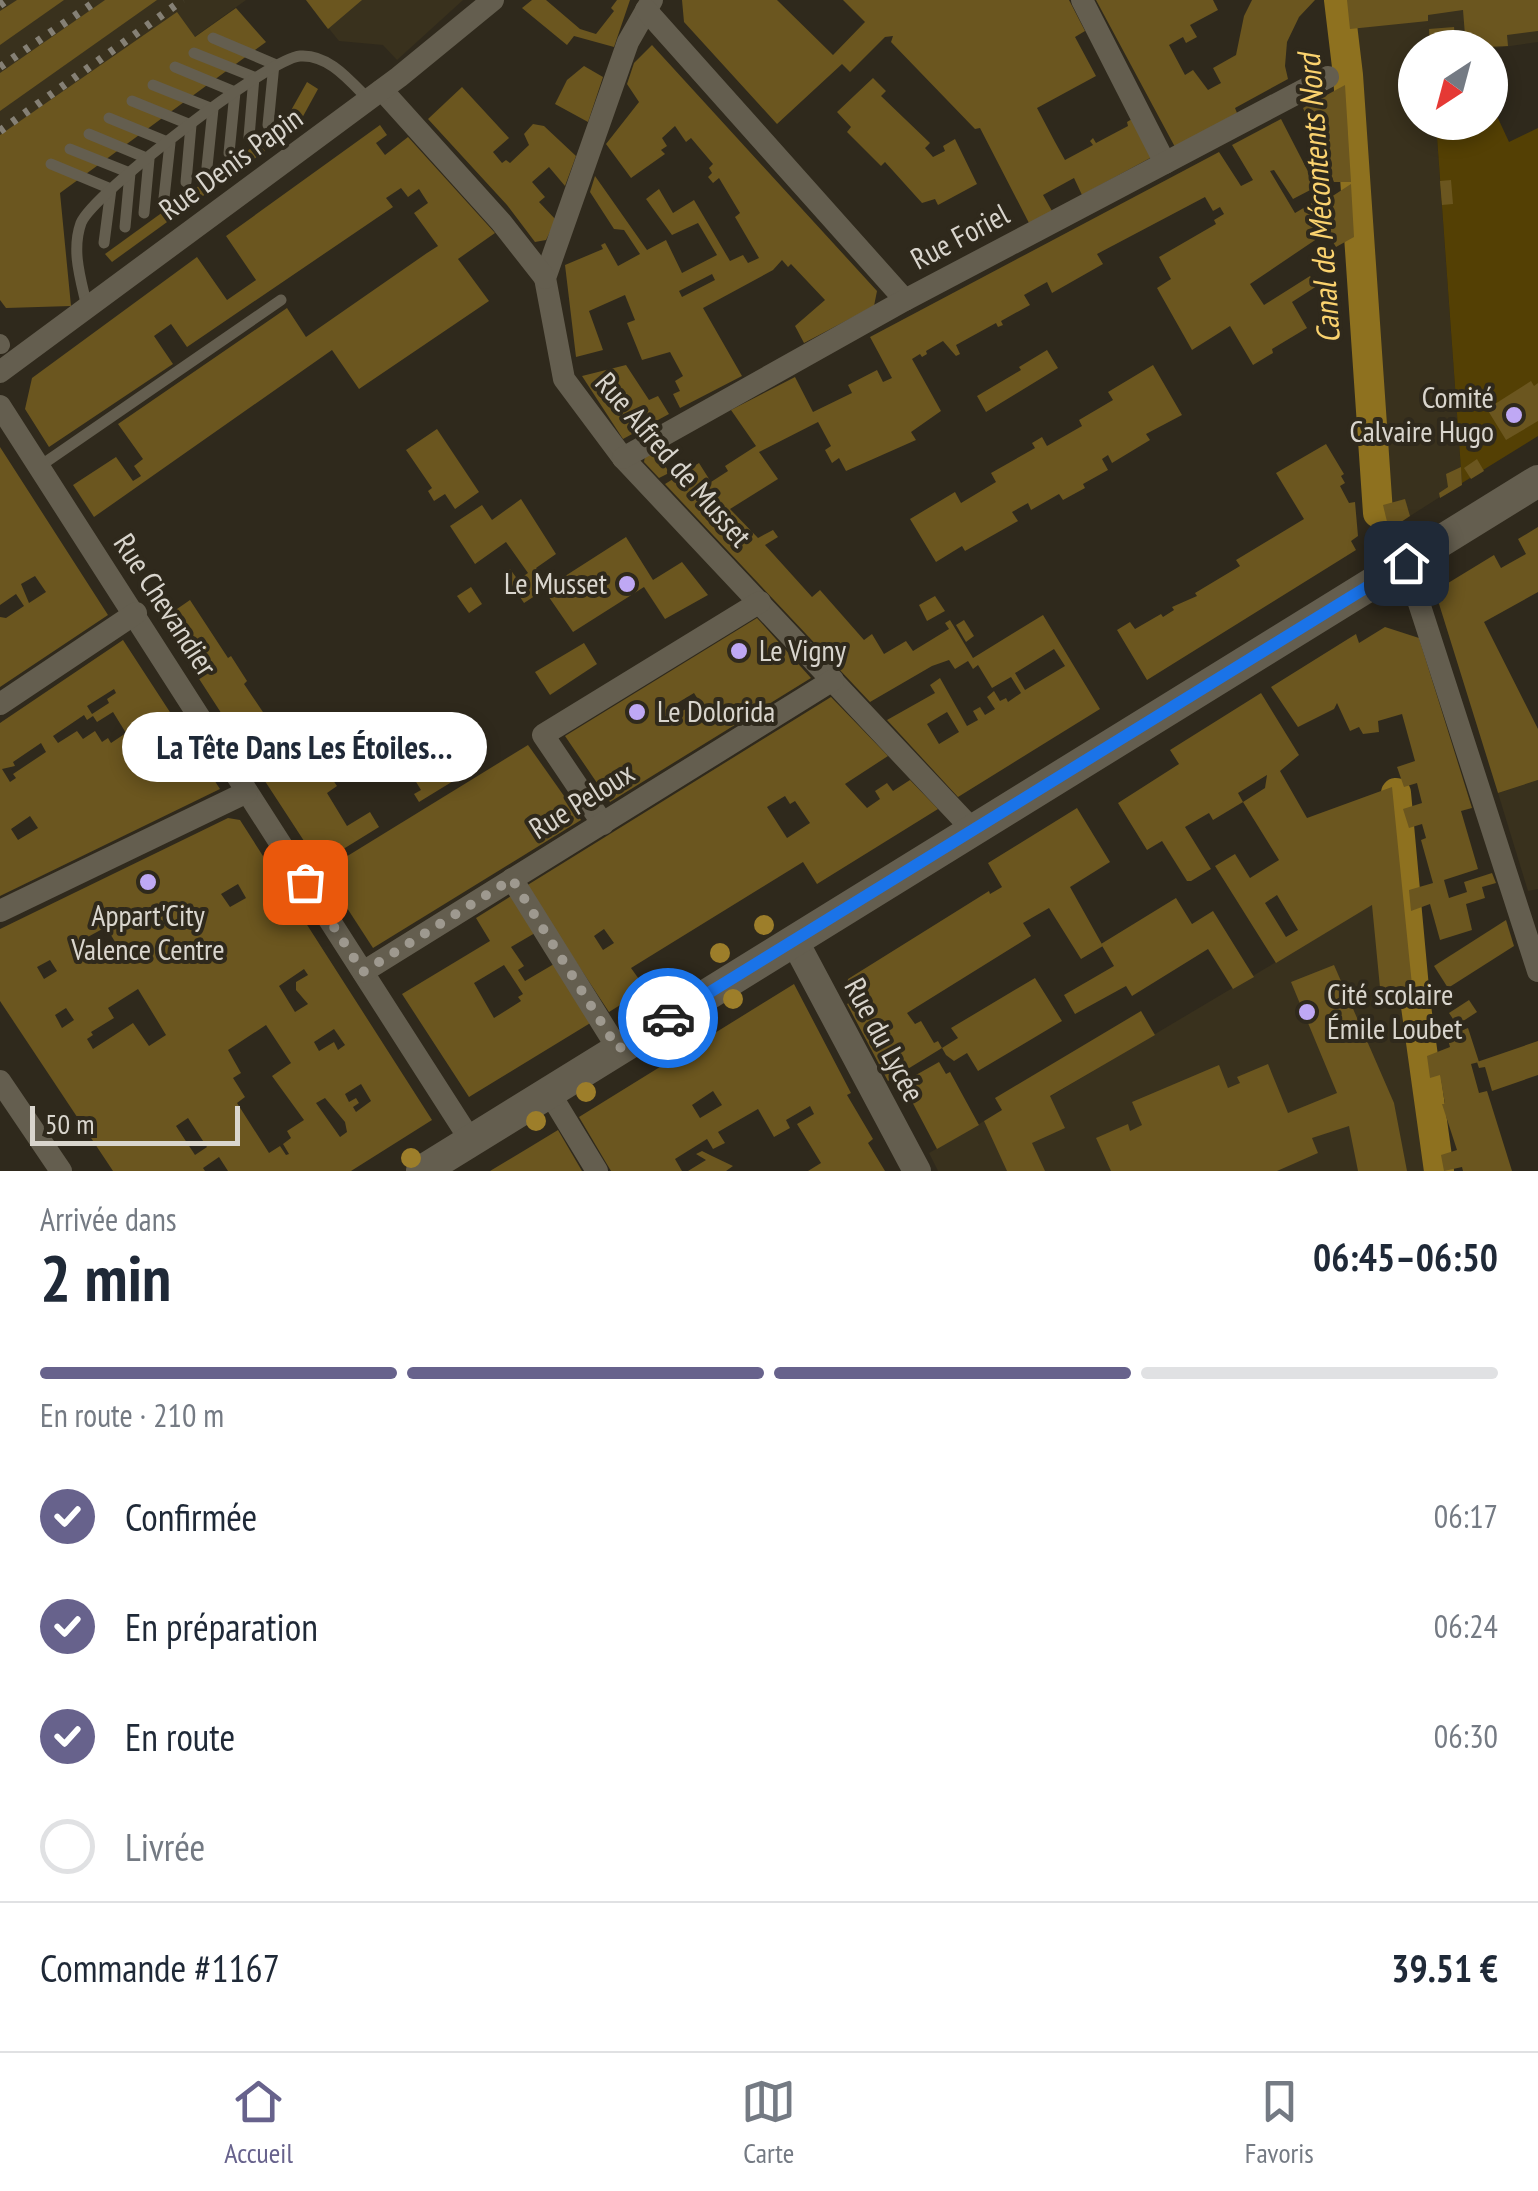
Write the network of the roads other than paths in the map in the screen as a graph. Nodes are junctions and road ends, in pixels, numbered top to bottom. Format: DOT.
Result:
graph roads {
  1 [pos="493,0"];
  2 [pos="1082,0"];
  3 [pos="649,5"];
  4 [pos="213,38"];
  5 [pos="194,53"];
  6 [pos="274,64"];
  7 [pos="175,68"];
  8 [pos="254,77"];
  9 [pos="1328,78"];
  10 [pos="153,84"];
  11 [pos="235,92"];
  12 [pos="376,95"];
  13 [pos="132,101"];
  14 [pos="213,109"];
  15 [pos="109,118"];
  16 [pos="268,125"];
  17 [pos="192,126"];
  18 [pos="89,134"];
  19 [pos="248,137"];
  20 [pos="170,142"];
  21 [pos="70,148"];
  22 [pos="229,153"];
  23 [pos="149,159"];
  24 [pos="1165,163"];
  25 [pos="51,164"];
  26 [pos="207,167"];
  27 [pos="130,173"];
  28 [pos="186,182"];
  29 [pos="111,188"];
  30 [pos="164,198"];
  31 [pos="144,213"];
  32 [pos="125,228"];
  33 [pos="104,243"];
  34 [pos="545,278"];
  35 [pos="281,300"];
  36 [pos="904,300"];
  37 [pos="87,307"];
  38 [pos="0,372"];
  39 [pos="0,406"];
  40 [pos="623,458"];
  41 [pos="40,466"];
  42 [pos="1538,481"];
  43 [pos="1406,563"];
  44 [pos="760,602"];
  45 [pos="136,613"];
  46 [pos="832,680"];
  47 [pos="0,704"];
  48 [pos="247,792"];
  49 [pos="603,824"];
  50 [pos="972,829"];
  51 [pos="512,879"];
  52 [pos="0,911"];
  53 [pos="794,940"];
  54 [pos="363,972"];
  55 [pos="1538,972"];
  56 [pos="618,1049"];
  57 [pos="0,1080"];
  58 [pos="549,1092"];
  59 [pos="471,1141"];
  60 [pos="62,1171"];
  61 [pos="422,1171"];
  62 [pos="596,1171"];
  63 [pos="917,1171"];
  1 -- 12 [label="street, Rue Denis Papin"];
  2 -- 24 [label="street"];
  3 -- 34 [label="street"];
  3 -- 36 [label="street"];
  4 -- 6 [label="lane"];
  5 -- 8 [label="lane"];
  6 -- 8 [label="lane"];
  6 -- 12 [label="lane"];
  6 -- 16 [label="lane"];
  7 -- 11 [label="lane"];
  8 -- 11 [label="lane"];
  8 -- 19 [label="lane"];
  9 -- 24 [label="street, Rue Foriel"];
  10 -- 14 [label="lane"];
  11 -- 14 [label="lane"];
  11 -- 22 [label="lane"];
  12 -- 34 [label="street"];
  12 -- 37 [label="street, Rue Denis Papin"];
  13 -- 17 [label="lane"];
  14 -- 17 [label="lane"];
  14 -- 26 [label="lane"];
  15 -- 20 [label="lane"];
  17 -- 20 [label="lane"];
  17 -- 28 [label="lane"];
  18 -- 23 [label="lane"];
  20 -- 23 [label="lane"];
  20 -- 30 [label="lane"];
  21 -- 27 [label="lane"];
  23 -- 27 [label="lane"];
  23 -- 31 [label="lane"];
  24 -- 36 [label="street, Rue Foriel"];
  25 -- 29 [label="lane"];
  27 -- 29 [label="lane"];
  27 -- 32 [label="lane"];
  29 -- 33 [label="lane"];
  29 -- 37 [label="lane"];
  34 -- 40 [label="street, Rue Alfred de Musset"];
  35 -- 41 [label="lane"];
  36 -- 40 [label="street, Rue Foriel"];
  37 -- 38 [label="street, Rue Denis Papin"];
  39 -- 41 [label="street, Rue Chevandier"];
  40 -- 44 [label="street, Rue Alfred de Musset"];
  41 -- 45 [label="street, Rue Chevandier"];
  42 -- 43 [label="main road"];
  43 -- 50 [label="main road"];
  43 -- 55 [label="street"];
  44 -- 46 [label="street, Rue Alfred de Musset"];
  44 -- 49 [label="street"];
  45 -- 47 [label="street"];
  45 -- 48 [label="street, Rue Chevandier"];
  46 -- 49 [label="street, Rue Peloux"];
  46 -- 50 [label="street, Rue Alfred de Musset"];
  48 -- 52 [label="street"];
  48 -- 54 [label="street, Rue Chevandier"];
  49 -- 51 [label="street, Rue Peloux"];
  50 -- 53 [label="main road"];
  51 -- 54 [label="street, Rue Peloux"];
  51 -- 56 [label="street"];
  53 -- 56 [label="main road"];
  53 -- 63 [label="street, Rue du Lycée"];
  54 -- 59 [label="street, Rue Chevandier"];
  56 -- 58 [label="main road"];
  57 -- 60 [label="street"];
  58 -- 59 [label="main road"];
  58 -- 62 [label="street"];
  59 -- 61 [label="main road"];
}
